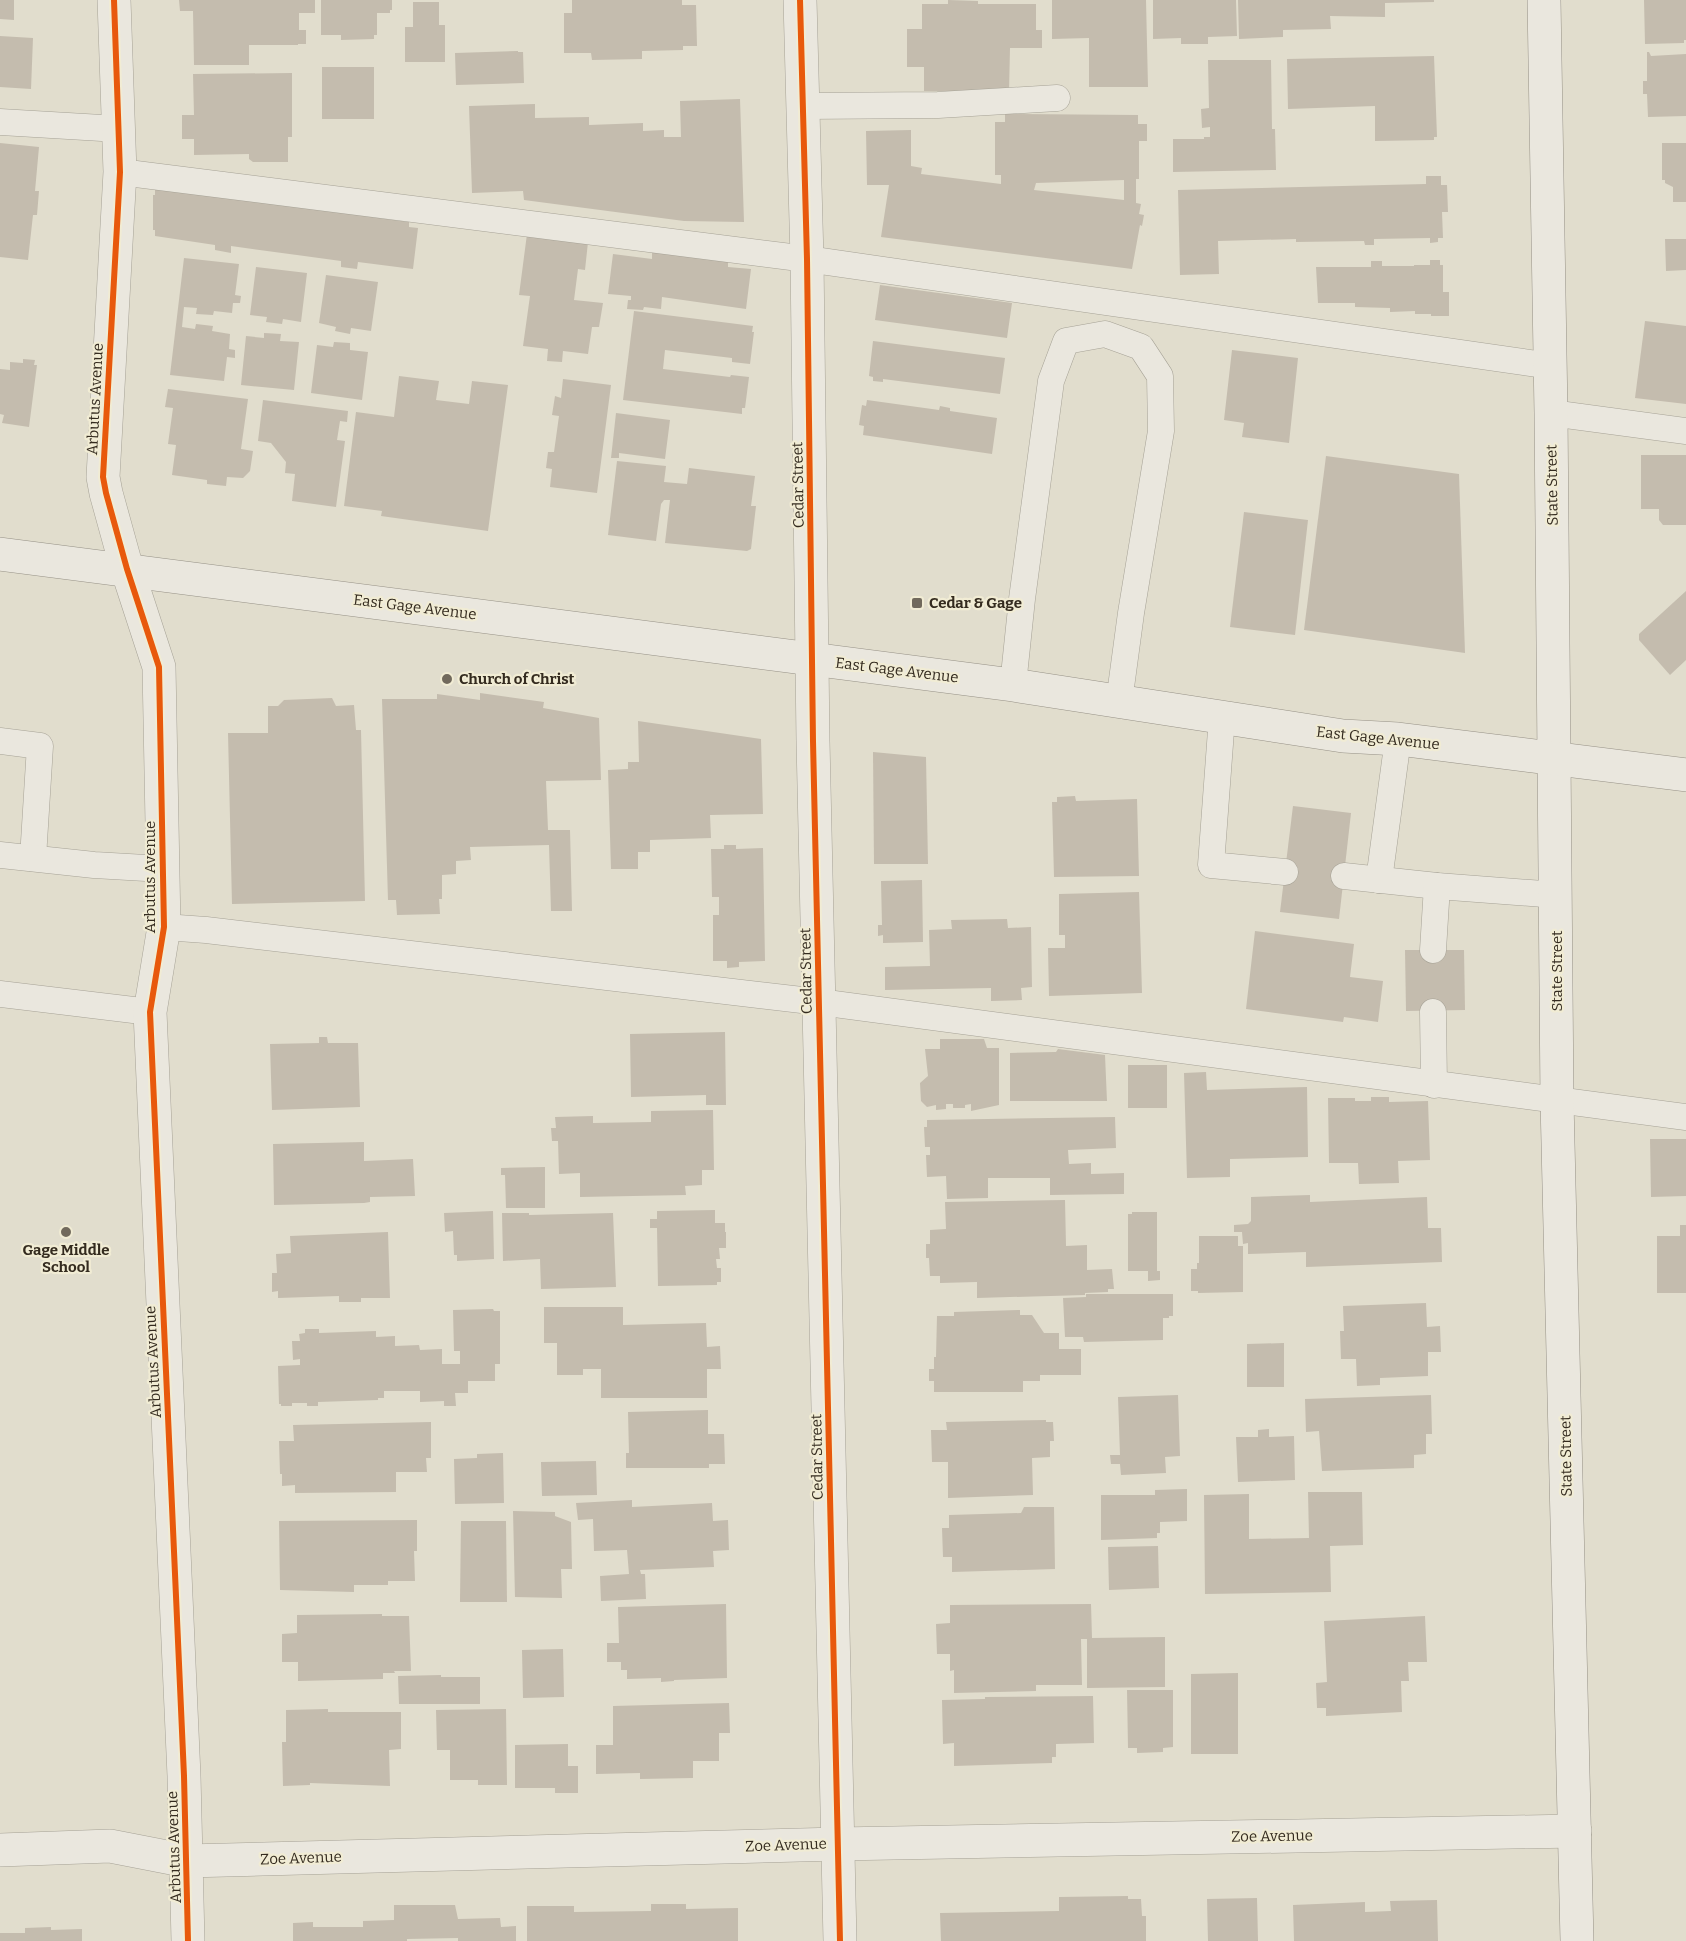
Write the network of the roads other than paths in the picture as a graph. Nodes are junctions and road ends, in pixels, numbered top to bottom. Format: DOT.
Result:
graph roads {
  1 [pos="114,0"];
  2 [pos="800,0"];
  3 [pos="1544,0"];
  4 [pos="1058,99"];
  5 [pos="803,106"];
  6 [pos="0,122"];
  7 [pos="119,129"];
  8 [pos="120,172"];
  9 [pos="807,259"];
  10 [pos="1551,366"];
  11 [pos="1551,413"];
  12 [pos="1686,431"];
  13 [pos="0,554"];
  14 [pos="127,569"];
  15 [pos="812,659"];
  16 [pos="1013,685"];
  17 [pos="1119,702"];
  18 [pos="1222,717"];
  19 [pos="1398,739"];
  20 [pos="0,741"];
  21 [pos="1555,759"];
  22 [pos="1686,775"];
  23 [pos="0,855"];
  24 [pos="33,858"];
  25 [pos="163,869"];
  26 [pos="1285,872"];
  27 [pos="1344,876"];
  28 [pos="1378,880"];
  29 [pos="1437,886"];
  30 [pos="1557,895"];
  31 [pos="164,927"];
  32 [pos="1433,950"];
  33 [pos="0,994"];
  34 [pos="819,1002"];
  35 [pos="150,1012"];
  36 [pos="1433,1012"];
  37 [pos="1434,1085"];
  38 [pos="1557,1101"];
  39 [pos="1686,1117"];
  40 [pos="1575,1831"];
  41 [pos="838,1844"];
  42 [pos="0,1850"];
  43 [pos="187,1861"];
  44 [pos="188,1941"];
  45 [pos="840,1941"];
  46 [pos="1577,1941"];
  1 -- 7 [label="street, Arbutus Avenue"];
  2 -- 5 [label="street, Cedar Street"];
  3 -- 10 [label="street, State Street"];
  4 -- 5 [label="lane"];
  5 -- 9 [label="street, Cedar Street"];
  6 -- 7 [label="lane"];
  7 -- 8 [label="street, Arbutus Avenue"];
  8 -- 9 [label="lane"];
  8 -- 14 [label="street, Arbutus Avenue"];
  9 -- 10 [label="lane"];
  9 -- 15 [label="street, Cedar Street"];
  10 -- 11 [label="street, State Street"];
  11 -- 12 [label="lane"];
  11 -- 21 [label="street, State Street"];
  13 -- 14 [label="street, East Gage Avenue"];
  14 -- 15 [label="street, East Gage Avenue"];
  14 -- 25 [label="street, Arbutus Avenue"];
  15 -- 16 [label="street, East Gage Avenue"];
  15 -- 34 [label="street, Cedar Street"];
  16 -- 17 [label="street, East Gage Avenue"];
  16 -- 17 [label="lane"];
  17 -- 18 [label="street, East Gage Avenue"];
  18 -- 19 [label="street, East Gage Avenue"];
  18 -- 26 [label="lane"];
  19 -- 21 [label="street, East Gage Avenue"];
  19 -- 28 [label="lane"];
  20 -- 24 [label="lane"];
  21 -- 22 [label="street, East Gage Avenue"];
  21 -- 30 [label="street, State Street"];
  23 -- 24 [label="lane"];
  24 -- 25 [label="lane"];
  25 -- 31 [label="street, Arbutus Avenue"];
  27 -- 28 [label="lane"];
  28 -- 29 [label="lane"];
  29 -- 30 [label="lane"];
  29 -- 32 [label="lane"];
  30 -- 38 [label="street, State Street"];
  31 -- 34 [label="lane"];
  31 -- 35 [label="street, Arbutus Avenue"];
  33 -- 35 [label="lane"];
  34 -- 37 [label="lane"];
  34 -- 41 [label="street, Cedar Street"];
  35 -- 43 [label="street, Arbutus Avenue"];
  36 -- 37 [label="lane"];
  37 -- 38 [label="lane"];
  38 -- 39 [label="lane"];
  38 -- 40 [label="street, State Street"];
  40 -- 41 [label="street, Zoe Avenue"];
  40 -- 46 [label="street, State Street"];
  41 -- 43 [label="street, Zoe Avenue"];
  41 -- 45 [label="street, Cedar Street"];
  42 -- 43 [label="street, Zoe Avenue"];
  43 -- 44 [label="street, Arbutus Avenue"];
}
